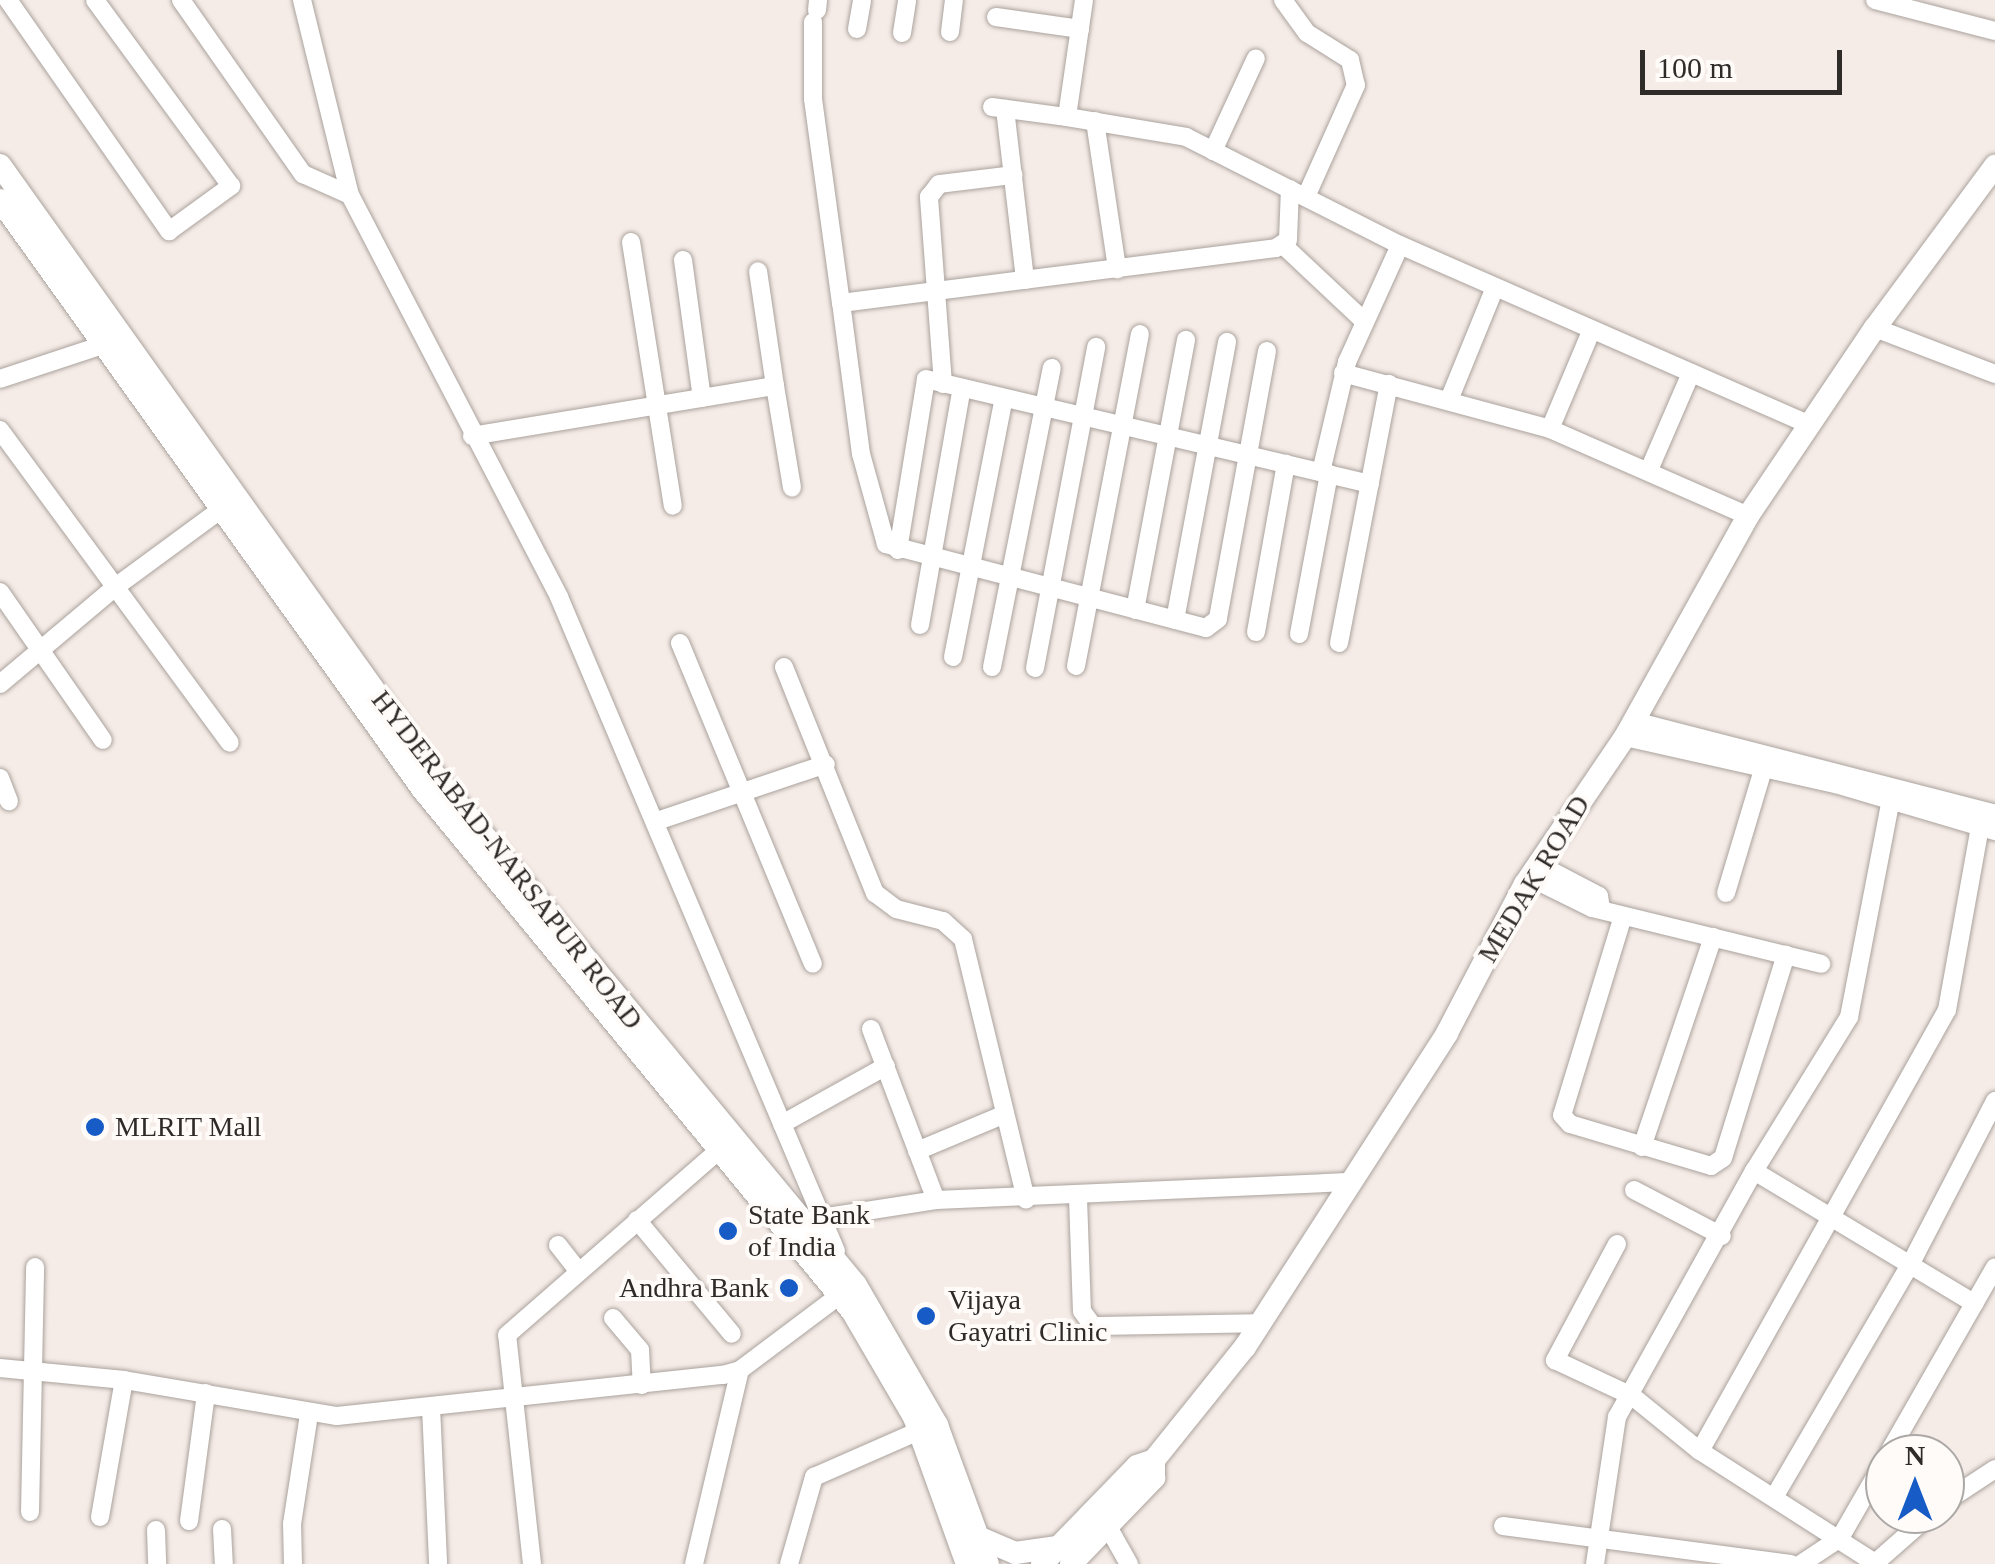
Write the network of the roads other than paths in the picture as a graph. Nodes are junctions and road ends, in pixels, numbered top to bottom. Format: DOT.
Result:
graph roads {
  1 [pos="95,0"];
  2 [pos="181,0"];
  3 [pos="302,0"];
  4 [pos="862,0"];
  5 [pos="907,0"];
  6 [pos="954,0"];
  7 [pos="1084,0"];
  8 [pos="1876,0"];
  9 [pos="1285,1"];
  10 [pos="9,4"];
  11 [pos="816,11"];
  12 [pos="996,18"];
  13 [pos="857,29"];
  14 [pos="1080,29"];
  15 [pos="1995,31"];
  16 [pos="902,32"];
  17 [pos="950,32"];
  18 [pos="1256,58"];
  19 [pos="1068,117"];
  20 [pos="1095,121"];
  21 [pos="1214,151"];
  22 [pos="0,165"];
  23 [pos="1995,166"];
  24 [pos="1013,174"];
  25 [pos="1298,193"];
  26 [pos="350,195"];
  27 [pos="0,200"];
  28 [pos="631,242"];
  29 [pos="1283,245"];
  30 [pos="1400,245"];
  31 [pos="684,260"];
  32 [pos="1117,269"];
  33 [pos="758,270"];
  34 [pos="1025,280"];
  35 [pos="1496,286"];
  36 [pos="936,291"];
  37 [pos="841,303"];
  38 [pos="1365,322"];
  39 [pos="1875,328"];
  40 [pos="1592,329"];
  41 [pos="1140,334"];
  42 [pos="1186,340"];
  43 [pos="1228,342"];
  44 [pos="103,345"];
  45 [pos="1096,347"];
  46 [pos="1267,351"];
  47 [pos="1052,368"];
  48 [pos="1343,373"];
  49 [pos="1691,373"];
  50 [pos="1995,374"];
  51 [pos="0,379"];
  52 [pos="944,384"];
  53 [pos="1389,384"];
  54 [pos="775,386"];
  55 [pos="962,388"];
  56 [pos="702,398"];
  57 [pos="1004,398"];
  58 [pos="1449,400"];
  59 [pos="656,406"];
  60 [pos="1045,408"];
  61 [pos="1083,416"];
  62 [pos="1808,424"];
  63 [pos="1123,426"];
  64 [pos="1550,429"];
  65 [pos="0,430"];
  66 [pos="472,436"];
  67 [pos="1168,436"];
  68 [pos="1208,446"];
  69 [pos="1248,456"];
  70 [pos="1286,464"];
  71 [pos="1648,470"];
  72 [pos="1325,473"];
  73 [pos="1370,484"];
  74 [pos="792,488"];
  75 [pos="673,506"];
  76 [pos="219,512"];
  77 [pos="1748,516"];
  78 [pos="898,550"];
  79 [pos="931,558"];
  80 [pos="970,568"];
  81 [pos="1011,578"];
  82 [pos="114,588"];
  83 [pos="1050,588"];
  84 [pos="0,592"];
  85 [pos="1090,598"];
  86 [pos="1136,610"];
  87 [pos="1175,620"];
  88 [pos="920,625"];
  89 [pos="1256,632"];
  90 [pos="1300,634"];
  91 [pos="680,643"];
  92 [pos="1339,643"];
  93 [pos="42,648"];
  94 [pos="953,657"];
  95 [pos="784,666"];
  96 [pos="1076,666"];
  97 [pos="992,668"];
  98 [pos="1034,668"];
  99 [pos="0,684"];
  100 [pos="1630,729"];
  101 [pos="103,740"];
  102 [pos="230,743"];
  103 [pos="826,764"];
  104 [pos="1764,766"];
  105 [pos="0,778"];
  106 [pos="742,792"];
  107 [pos="1891,799"];
  108 [pos="9,801"];
  109 [pos="1995,814"];
  110 [pos="657,821"];
  111 [pos="1987,829"];
  112 [pos="1534,871"];
  113 [pos="1726,893"];
  114 [pos="1623,916"];
  115 [pos="1713,938"];
  116 [pos="1786,955"];
  117 [pos="813,964"];
  118 [pos="1820,964"];
  119 [pos="871,1029"];
  120 [pos="886,1066"];
  121 [pos="1995,1101"];
  122 [pos="1005,1114"];
  123 [pos="782,1124"];
  124 [pos="1642,1147"];
  125 [pos="718,1151"];
  126 [pos="917,1151"];
  127 [pos="1754,1171"];
  128 [pos="1353,1182"];
  129 [pos="1634,1190"];
  130 [pos="1078,1198"];
  131 [pos="1026,1199"];
  132 [pos="936,1200"];
  133 [pos="1835,1217"];
  134 [pos="821,1218"];
  135 [pos="637,1220"];
  136 [pos="1722,1236"];
  137 [pos="1617,1244"];
  138 [pos="558,1245"];
  139 [pos="835,1261"];
  140 [pos="1910,1264"];
  141 [pos="35,1267"];
  142 [pos="1995,1267"];
  143 [pos="578,1271"];
  144 [pos="840,1295"];
  145 [pos="1974,1303"];
  146 [pos="614,1318"];
  147 [pos="1260,1323"];
  148 [pos="732,1334"];
  149 [pos="0,1368"];
  150 [pos="740,1370"];
  151 [pos="34,1371"];
  152 [pos="124,1380"];
  153 [pos="642,1385"];
  154 [pos="206,1393"];
  155 [pos="1632,1396"];
  156 [pos="512,1398"];
  157 [pos="430,1407"];
  158 [pos="309,1414"];
  159 [pos="919,1431"];
  160 [pos="1900,1434"];
  161 [pos="1700,1451"];
  162 [pos="1154,1460"];
  163 [pos="1995,1469"];
  164 [pos="1965,1489"];
  165 [pos="1776,1494"];
  166 [pos="1865,1495"];
  167 [pos="30,1512"];
  168 [pos="100,1518"];
  169 [pos="189,1521"];
  170 [pos="1107,1525"];
  171 [pos="1502,1526"];
  172 [pos="222,1529"];
  173 [pos="156,1530"];
  174 [pos="1908,1534"];
  175 [pos="1598,1536"];
  176 [pos="980,1538"];
  177 [pos="1840,1538"];
  178 [pos="1056,1558"];
  179 [pos="1875,1563"];
  180 [pos="157,1564"];
  181 [pos="224,1564"];
  182 [pos="293,1564"];
  183 [pos="438,1564"];
  184 [pos="532,1564"];
  185 [pos="694,1564"];
  186 [pos="789,1564"];
  187 [pos="967,1564"];
  188 [pos="988,1564"];
  189 [pos="1130,1564"];
  190 [pos="1595,1564"];
  191 [pos="1790,1564"];
  192 [pos="1800,1564"];
  1 -- 10 [label="street"];
  2 -- 26 [label="street"];
  3 -- 26 [label="street"];
  4 -- 13 [label="street"];
  5 -- 16 [label="street"];
  6 -- 17 [label="street"];
  7 -- 14 [label="street"];
  8 -- 15 [label="street"];
  9 -- 25 [label="street"];
  11 -- 37 [label="street"];
  12 -- 14 [label="street"];
  14 -- 19 [label="street"];
  18 -- 21 [label="street"];
  19 -- 20 [label="street"];
  19 -- 24 [label="street"];
  20 -- 21 [label="street"];
  20 -- 32 [label="street"];
  21 -- 25 [label="street"];
  22 -- 139 [label="main road, HYDERABAD-NARSAPUR ROAD"];
  23 -- 39 [label="main road, MEDAK ROAD"];
  24 -- 34 [label="street"];
  24 -- 36 [label="street"];
  25 -- 29 [label="street"];
  25 -- 30 [label="street"];
  26 -- 66 [label="street"];
  27 -- 44 [label="main road, HYDERABAD-NARSAPUR ROAD"];
  28 -- 59 [label="street"];
  29 -- 32 [label="street"];
  29 -- 38 [label="street"];
  30 -- 35 [label="street"];
  30 -- 38 [label="street"];
  31 -- 56 [label="street"];
  32 -- 34 [label="street"];
  33 -- 54 [label="street"];
  34 -- 36 [label="street"];
  35 -- 40 [label="street"];
  35 -- 58 [label="street"];
  36 -- 37 [label="street"];
  36 -- 52 [label="street"];
  37 -- 78 [label="street"];
  38 -- 48 [label="street"];
  39 -- 50 [label="street"];
  39 -- 62 [label="main road, MEDAK ROAD"];
  40 -- 49 [label="street"];
  40 -- 64 [label="street"];
  41 -- 63 [label="street"];
  42 -- 67 [label="street"];
  43 -- 68 [label="street"];
  44 -- 51 [label="street"];
  44 -- 76 [label="main road, HYDERABAD-NARSAPUR ROAD"];
  45 -- 61 [label="street"];
  46 -- 69 [label="street"];
  47 -- 60 [label="street"];
  48 -- 53 [label="street"];
  48 -- 72 [label="street"];
  49 -- 62 [label="street"];
  49 -- 71 [label="street"];
  52 -- 55 [label="street"];
  52 -- 78 [label="street"];
  53 -- 58 [label="street"];
  53 -- 73 [label="street"];
  54 -- 56 [label="street"];
  54 -- 74 [label="street"];
  55 -- 57 [label="street"];
  55 -- 79 [label="street"];
  56 -- 59 [label="street"];
  57 -- 60 [label="street"];
  57 -- 80 [label="street"];
  58 -- 64 [label="street"];
  59 -- 66 [label="street"];
  59 -- 75 [label="street"];
  60 -- 61 [label="street"];
  60 -- 81 [label="street"];
  61 -- 63 [label="street"];
  61 -- 83 [label="street"];
  62 -- 77 [label="main road, MEDAK ROAD"];
  63 -- 67 [label="street"];
  63 -- 85 [label="street"];
  64 -- 71 [label="street"];
  65 -- 82 [label="street"];
  66 -- 110 [label="street"];
  67 -- 68 [label="street"];
  67 -- 86 [label="street"];
  68 -- 69 [label="street"];
  68 -- 87 [label="street"];
  69 -- 70 [label="street"];
  69 -- 87 [label="street"];
  70 -- 72 [label="street"];
  70 -- 89 [label="street"];
  71 -- 77 [label="street"];
  72 -- 73 [label="street"];
  72 -- 90 [label="street"];
  73 -- 92 [label="street"];
  76 -- 82 [label="street"];
  76 -- 125 [label="main road, HYDERABAD-NARSAPUR ROAD"];
  77 -- 100 [label="main road, MEDAK ROAD"];
  78 -- 79 [label="street"];
  79 -- 80 [label="street"];
  79 -- 88 [label="street"];
  80 -- 81 [label="street"];
  80 -- 94 [label="street"];
  81 -- 83 [label="street"];
  81 -- 97 [label="street"];
  82 -- 93 [label="street"];
  82 -- 102 [label="street"];
  83 -- 85 [label="street"];
  83 -- 98 [label="street"];
  84 -- 93 [label="street"];
  85 -- 86 [label="street"];
  85 -- 96 [label="street"];
  86 -- 87 [label="street"];
  91 -- 106 [label="street"];
  93 -- 99 [label="street"];
  93 -- 101 [label="street"];
  95 -- 103 [label="street"];
  100 -- 104 [label="street"];
  100 -- 109 [label="street"];
  100 -- 112 [label="main road, MEDAK ROAD"];
  103 -- 106 [label="street"];
  103 -- 122 [label="street"];
  104 -- 107 [label="street"];
  104 -- 113 [label="street"];
  105 -- 108 [label="street"];
  106 -- 110 [label="street"];
  106 -- 117 [label="street"];
  107 -- 111 [label="street"];
  107 -- 127 [label="street"];
  110 -- 123 [label="street"];
  111 -- 133 [label="street"];
  112 -- 114 [label="street"];
  112 -- 128 [label="main road, MEDAK ROAD"];
  114 -- 115 [label="street"];
  114 -- 124 [label="street"];
  115 -- 116 [label="street"];
  115 -- 124 [label="street"];
  116 -- 118 [label="street"];
  116 -- 124 [label="street"];
  119 -- 120 [label="street"];
  120 -- 123 [label="street"];
  120 -- 126 [label="street"];
  121 -- 140 [label="street"];
  122 -- 126 [label="street"];
  122 -- 131 [label="street"];
  123 -- 134 [label="street"];
  125 -- 135 [label="street"];
  125 -- 144 [label="main road, HYDERABAD-NARSAPUR ROAD"];
  126 -- 132 [label="street"];
  127 -- 133 [label="street"];
  127 -- 136 [label="street"];
  128 -- 130 [label="street"];
  128 -- 147 [label="main road, MEDAK ROAD"];
  129 -- 136 [label="street"];
  130 -- 131 [label="street"];
  130 -- 147 [label="street"];
  131 -- 132 [label="street"];
  132 -- 134 [label="street"];
  133 -- 140 [label="street"];
  133 -- 161 [label="street"];
  134 -- 139 [label="street"];
  135 -- 143 [label="street"];
  135 -- 148 [label="street"];
  136 -- 155 [label="street"];
  137 -- 155 [label="street"];
  138 -- 143 [label="street"];
  139 -- 176 [label="main road, HYDERABAD-NARSAPUR ROAD"];
  140 -- 145 [label="street"];
  140 -- 165 [label="street"];
  141 -- 151 [label="street"];
  142 -- 145 [label="street"];
  143 -- 156 [label="street"];
  144 -- 150 [label="street"];
  144 -- 159 [label="main road, HYDERABAD-NARSAPUR ROAD"];
  145 -- 160 [label="street"];
  146 -- 153 [label="street"];
  147 -- 162 [label="main road, MEDAK ROAD"];
  149 -- 151 [label="street"];
  150 -- 153 [label="street"];
  150 -- 185 [label="street"];
  151 -- 152 [label="street"];
  151 -- 167 [label="street"];
  152 -- 154 [label="street"];
  152 -- 168 [label="street"];
  153 -- 156 [label="street"];
  154 -- 158 [label="street"];
  154 -- 169 [label="street"];
  155 -- 161 [label="street"];
  155 -- 175 [label="street"];
  156 -- 157 [label="street"];
  156 -- 184 [label="street"];
  157 -- 158 [label="street"];
  157 -- 183 [label="street"];
  158 -- 182 [label="street"];
  159 -- 186 [label="street"];
  159 -- 187 [label="main road, HYDERABAD-NARSAPUR ROAD"];
  161 -- 165 [label="street"];
  162 -- 170 [label="main road"];
  162 -- 178 [label="main road, MEDAK ROAD"];
  163 -- 164 [label="street"];
  165 -- 177 [label="street"];
  166 -- 177 [label="street"];
  170 -- 178 [label="main road"];
  170 -- 189 [label="street"];
  171 -- 175 [label="street"];
  172 -- 181 [label="street"];
  173 -- 180 [label="street"];
  174 -- 179 [label="street"];
  175 -- 190 [label="street"];
  175 -- 191 [label="street"];
  176 -- 178 [label="main road"];
  176 -- 188 [label="main road, HYDERABAD-NARSAPUR ROAD"];
  177 -- 179 [label="street"];
  177 -- 192 [label="street"];
}
